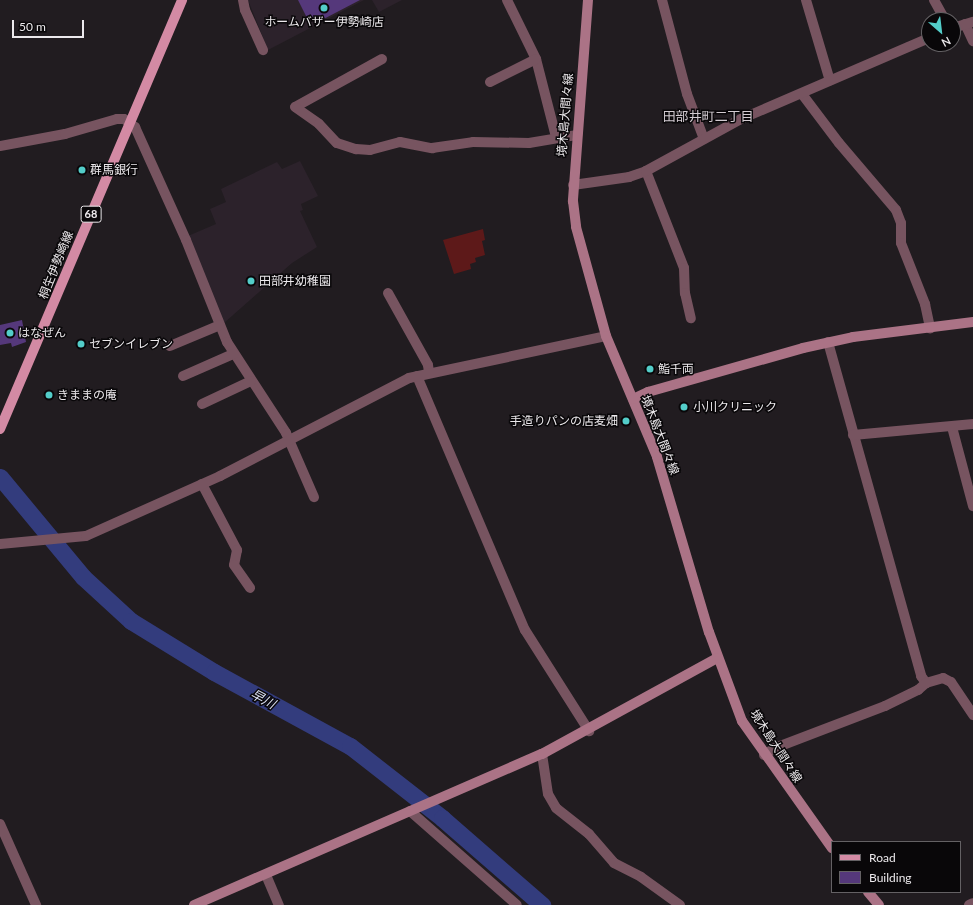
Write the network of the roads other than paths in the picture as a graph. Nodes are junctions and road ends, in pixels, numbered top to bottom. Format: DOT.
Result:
graph roads {
  1 [pos="182,0"];
  2 [pos="243,0"];
  3 [pos="507,0"];
  4 [pos="588,0"];
  5 [pos="662,0"];
  6 [pos="806,0"];
  7 [pos="934,0"];
  8 [pos="941,12"];
  9 [pos="969,23"];
  10 [pos="921,41"];
  11 [pos="973,41"];
  12 [pos="264,50"];
  13 [pos="382,59"];
  14 [pos="536,59"];
  15 [pos="830,81"];
  16 [pos="490,82"];
  17 [pos="802,94"];
  18 [pos="130,122"];
  19 [pos="577,135"];
  20 [pos="556,137"];
  21 [pos="704,139"];
  22 [pos="0,146"];
  23 [pos="646,171"];
  24 [pos="573,185"];
  25 [pos="388,293"];
  26 [pos="692,318"];
  27 [pos="973,322"];
  28 [pos="220,325"];
  29 [pos="930,328"];
  30 [pos="606,336"];
  31 [pos="828,342"];
  32 [pos="170,346"];
  33 [pos="233,354"];
  34 [pos="429,372"];
  35 [pos="183,376"];
  36 [pos="417,376"];
  37 [pos="251,382"];
  38 [pos="633,399"];
  39 [pos="202,404"];
  40 [pos="973,424"];
  41 [pos="952,427"];
  42 [pos="0,429"];
  43 [pos="852,435"];
  44 [pos="290,441"];
  45 [pos="202,484"];
  46 [pos="314,497"];
  47 [pos="973,506"];
  48 [pos="0,544"];
  49 [pos="250,588"];
  50 [pos="718,658"];
  51 [pos="926,682"];
  52 [pos="973,715"];
  53 [pos="588,731"];
  54 [pos="542,754"];
  55 [pos="764,754"];
  56 [pos="412,811"];
  57 [pos="0,824"];
  58 [pos="831,847"];
  59 [pos="266,875"];
  60 [pos="869,893"];
  61 [pos="973,903"];
  62 [pos="36,905"];
  63 [pos="194,905"];
  64 [pos="278,905"];
  65 [pos="517,905"];
  66 [pos="680,905"];
  67 [pos="879,905"];
  68 [pos="969,905"];
  1 -- 18 [label="main road, 桐生伊勢崎線 / 68"];
  2 -- 12 [label="street"];
  3 -- 14 [label="street"];
  4 -- 19 [label="street, 境木島大間々線"];
  5 -- 21 [label="street"];
  6 -- 15 [label="street"];
  7 -- 8 [label="street"];
  9 -- 11 [label="street"];
  10 -- 15 [label="street"];
  13 -- 20 [label="street"];
  14 -- 16 [label="street"];
  14 -- 20 [label="street"];
  15 -- 17 [label="street"];
  17 -- 21 [label="street"];
  17 -- 29 [label="street"];
  18 -- 22 [label="street"];
  18 -- 28 [label="street"];
  18 -- 42 [label="main road, 桐生伊勢崎線 / 68"];
  19 -- 20 [label="street"];
  19 -- 24 [label="street, 境木島大間々線"];
  21 -- 23 [label="street"];
  23 -- 24 [label="street"];
  23 -- 26 [label="street"];
  24 -- 30 [label="street, 境木島大間々線"];
  25 -- 34 [label="street"];
  27 -- 29 [label="street"];
  28 -- 32 [label="street"];
  28 -- 33 [label="street"];
  29 -- 31 [label="street"];
  30 -- 34 [label="street"];
  30 -- 38 [label="street, 境木島大間々線"];
  31 -- 38 [label="street"];
  31 -- 43 [label="street"];
  33 -- 35 [label="street"];
  33 -- 37 [label="street"];
  34 -- 36 [label="street"];
  36 -- 44 [label="street"];
  36 -- 53 [label="street"];
  37 -- 39 [label="street"];
  37 -- 44 [label="street"];
  38 -- 50 [label="street, 境木島大間々線"];
  40 -- 41 [label="street"];
  41 -- 43 [label="street"];
  41 -- 47 [label="street"];
  43 -- 51 [label="street"];
  44 -- 45 [label="street"];
  44 -- 46 [label="street"];
  45 -- 48 [label="street"];
  45 -- 49 [label="street"];
  50 -- 53 [label="street"];
  50 -- 55 [label="street, 境木島大間々線"];
  51 -- 52 [label="street"];
  51 -- 55 [label="street"];
  53 -- 54 [label="street"];
  54 -- 56 [label="street"];
  54 -- 66 [label="street"];
  55 -- 58 [label="street, 境木島大間々線"];
  56 -- 59 [label="street"];
  56 -- 65 [label="street"];
  57 -- 62 [label="street"];
  59 -- 63 [label="street"];
  59 -- 64 [label="street"];
  60 -- 67 [label="street"];
  61 -- 68 [label="street"];
}
